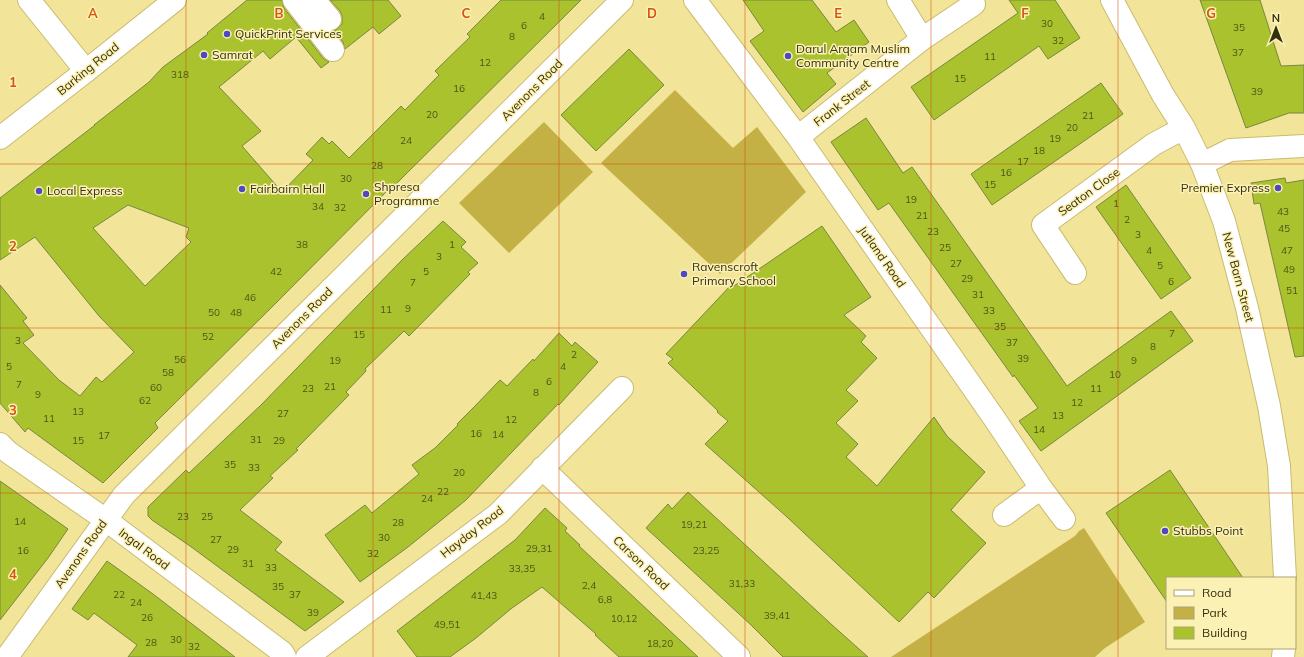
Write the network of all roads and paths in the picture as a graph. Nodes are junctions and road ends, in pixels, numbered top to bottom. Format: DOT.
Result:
graph roads {
  1 [pos="29,0"];
  2 [pos="175,0"];
  3 [pos="294,0"];
  4 [pos="314,0"];
  5 [pos="622,0"];
  6 [pos="695,0"];
  7 [pos="898,0"];
  8 [pos="1112,0"];
  9 [pos="974,4"];
  10 [pos="330,19"];
  11 [pos="922,39"];
  12 [pos="333,50"];
  13 [pos="86,71"];
  14 [pos="1184,128"];
  15 [pos="798,137"];
  16 [pos="0,138"];
  17 [pos="1304,146"];
  18 [pos="1202,164"];
  19 [pos="1075,273"];
  20 [pos="622,388"];
  21 [pos="0,444"];
  22 [pos="542,468"];
  23 [pos="1041,488"];
  24 [pos="1004,515"];
  25 [pos="1064,519"];
  26 [pos="106,520"];
  27 [pos="1285,577"];
  28 [pos="7,657"];
  29 [pos="285,657"];
  30 [pos="307,657"];
  31 [pos="739,657"];
  1 -- 13 [label="street"];
  2 -- 13 [label="street, Barking Road"];
  3 -- 12 [label="street"];
  4 -- 10 [label="street"];
  5 -- 26 [label="street, Avenons Road"];
  6 -- 15 [label="street, Jutland Road"];
  7 -- 11 [label="street"];
  8 -- 14 [label="street, New Barn Street"];
  9 -- 11 [label="street, Frank Street"];
  11 -- 15 [label="street, Frank Street"];
  13 -- 16 [label="street, Barking Road"];
  14 -- 18 [label="street, New Barn Street"];
  14 -- 19 [label="street, Seaton Close"];
  15 -- 23 [label="street, Jutland Road"];
  17 -- 18 [label="street"];
  18 -- 27 [label="street, New Barn Street"];
  20 -- 22 [label="street, Hayday Road"];
  21 -- 26 [label="street, Ingal Road"];
  22 -- 30 [label="street, Hayday Road"];
  22 -- 31 [label="street, Carson Road"];
  23 -- 24 [label="street"];
  23 -- 25 [label="street, Jutland Road"];
  26 -- 28 [label="street, Avenons Road"];
  26 -- 29 [label="street, Ingal Road"];
}
